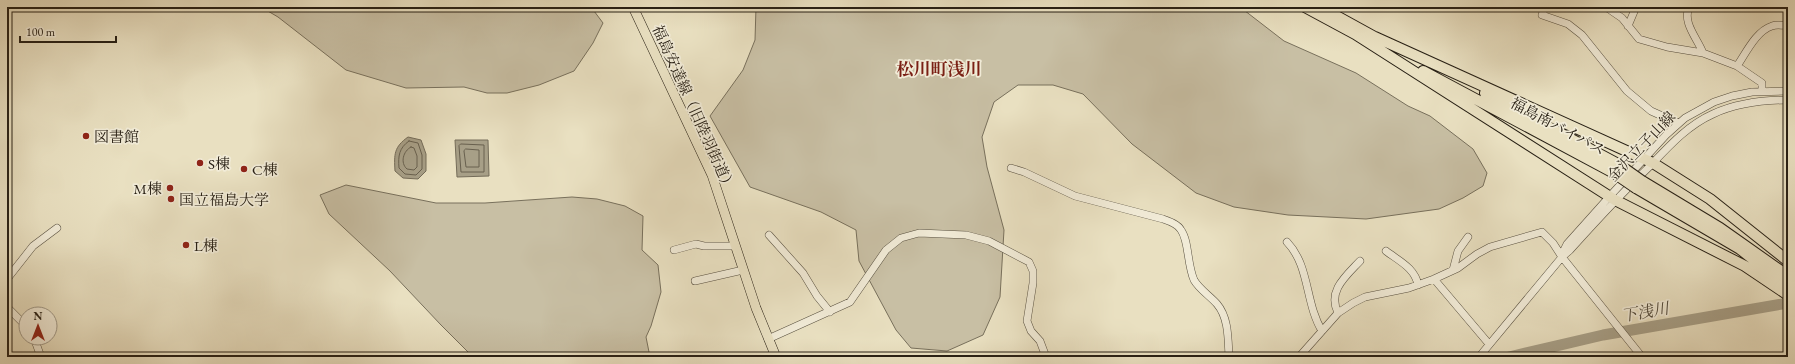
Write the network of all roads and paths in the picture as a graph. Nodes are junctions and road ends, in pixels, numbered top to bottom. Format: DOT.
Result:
graph roads {
  1 [pos="633,7"];
  2 [pos="1305,7"];
  3 [pos="1320,7"];
  4 [pos="1544,7"];
  5 [pos="1636,7"];
  6 [pos="1689,7"];
  7 [pos="1609,8"];
  8 [pos="1788,25"];
  9 [pos="1628,26"];
  10 [pos="1352,32"];
  11 [pos="1375,37"];
  12 [pos="1704,53"];
  13 [pos="1737,66"];
  14 [pos="1762,91"];
  15 [pos="1788,91"];
  16 [pos="1788,100"];
  17 [pos="1678,123"];
  18 [pos="1649,161"];
  19 [pos="1011,168"];
  20 [pos="1616,169"];
  21 [pos="1613,198"];
  22 [pos="57,228"];
  23 [pos="769,235"];
  24 [pos="1468,237"];
  25 [pos="1287,242"];
  26 [pos="736,246"];
  27 [pos="674,250"];
  28 [pos="1386,251"];
  29 [pos="1562,256"];
  30 [pos="1360,261"];
  31 [pos="1788,261"];
  32 [pos="743,270"];
  33 [pos="1453,270"];
  34 [pos="7,279"];
  35 [pos="1434,279"];
  36 [pos="695,281"];
  37 [pos="1784,284"];
  38 [pos="1418,285"];
  39 [pos="1788,295"];
  40 [pos="7,307"];
  41 [pos="830,312"];
  42 [pos="1338,313"];
  43 [pos="18,318"];
  44 [pos="1322,331"];
  45 [pos="768,339"];
  46 [pos="1489,344"];
  47 [pos="37,346"];
  48 [pos="1480,356"];
  49 [pos="41,357"];
  50 [pos="776,357"];
  51 [pos="1046,357"];
  52 [pos="1229,357"];
  53 [pos="1299,357"];
  54 [pos="1642,357"];
  1 -- 26 [label="main road, 福島安達線（旧陸羽街道）"];
  2 -- 10 [label="highway, 福島南バイパス"];
  3 -- 11 [label="highway, 福島南バイパス"];
  4 -- 17 [label="street"];
  5 -- 9 [label="street"];
  6 -- 12 [label="street"];
  7 -- 9 [label="street"];
  8 -- 13 [label="street"];
  9 -- 12 [label="street"];
  10 -- 20 [label="highway, 福島南バイパス"];
  10 -- 21 [label="highway"];
  11 -- 18 [label="highway"];
  11 -- 20 [label="highway, 福島南バイパス"];
  12 -- 13 [label="street"];
  13 -- 14 [label="street"];
  14 -- 15 [label="street, 金沢立子山線"];
  14 -- 17 [label="street, 金沢立子山線"];
  16 -- 18 [label="street, 金沢立子山線"];
  17 -- 18 [label="street, 金沢立子山線"];
  18 -- 21 [label="street, 金沢立子山線"];
  18 -- 31 [label="highway"];
  19 -- 52 [label="street"];
  20 -- 37 [label="highway, 福島南バイパス, bridge"];
  21 -- 29 [label="street, 金沢立子山線"];
  21 -- 37 [label="highway"];
  22 -- 34 [label="street"];
  23 -- 41 [label="street"];
  24 -- 33 [label="street"];
  25 -- 44 [label="street"];
  26 -- 27 [label="street"];
  26 -- 32 [label="main road, 福島安達線（旧陸羽街道）"];
  28 -- 38 [label="street"];
  29 -- 33 [label="street"];
  29 -- 46 [label="street, 金沢立子山線"];
  29 -- 54 [label="street"];
  30 -- 42 [label="street"];
  32 -- 36 [label="street"];
  32 -- 45 [label="main road, 福島安達線（旧陸羽街道）"];
  33 -- 35 [label="street"];
  35 -- 38 [label="street"];
  35 -- 46 [label="street"];
  37 -- 39 [label="highway"];
  38 -- 42 [label="street"];
  40 -- 43 [label="street"];
  41 -- 45 [label="street"];
  41 -- 51 [label="street"];
  42 -- 44 [label="street"];
  44 -- 53 [label="street"];
  45 -- 50 [label="main road, 福島安達線（旧陸羽街道）"];
  46 -- 48 [label="street, 金沢立子山線"];
  47 -- 49 [label="street"];
}
